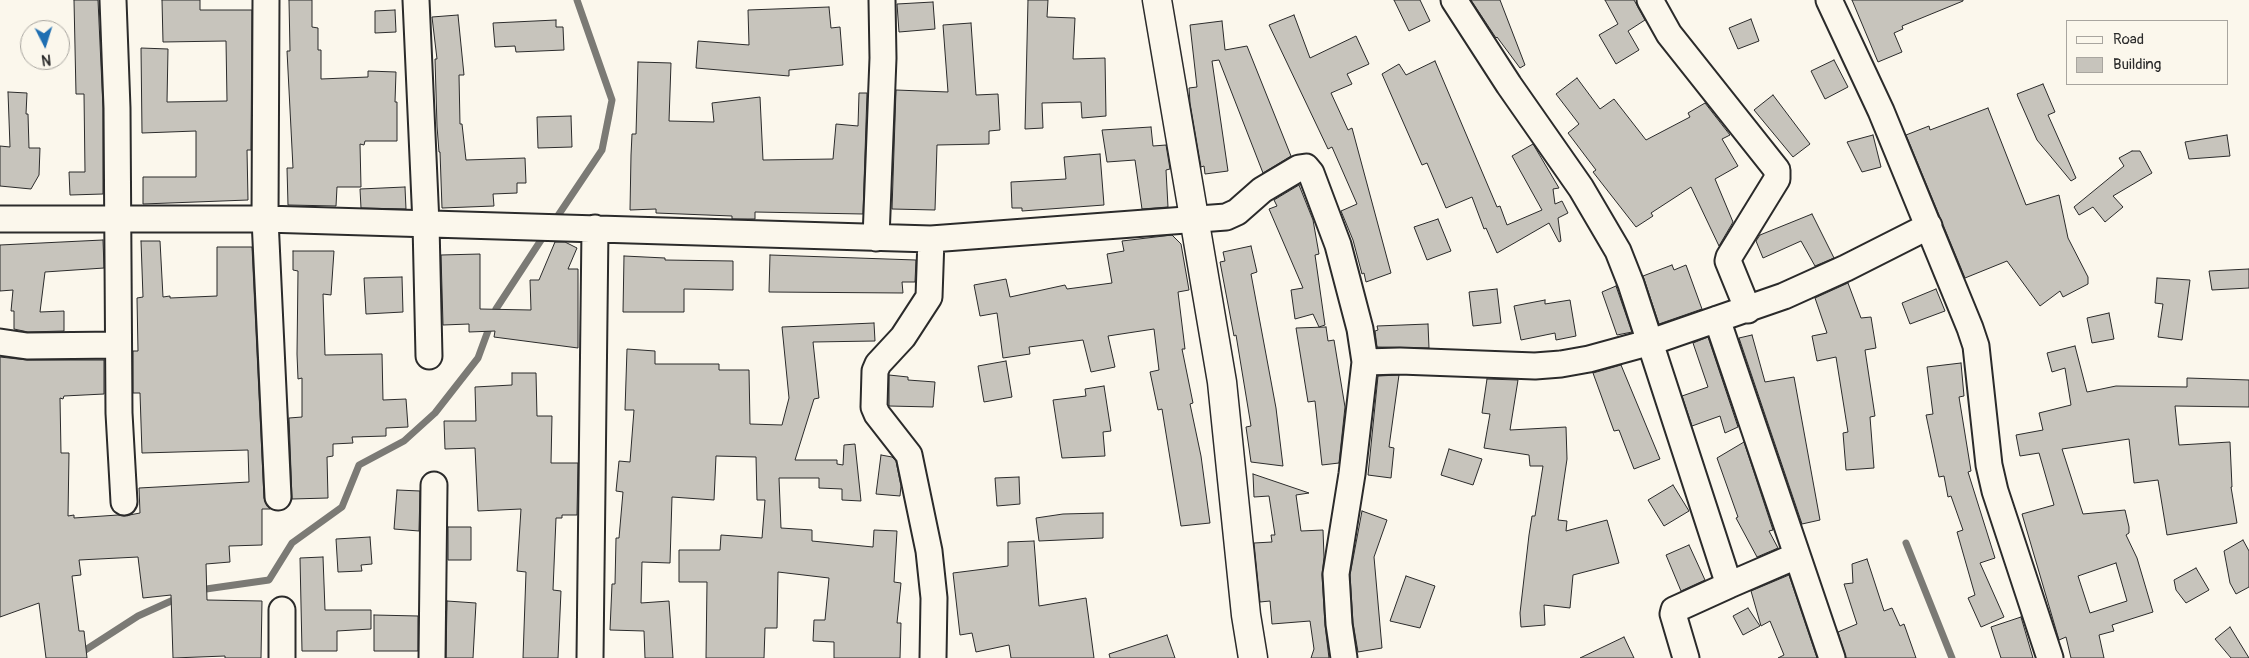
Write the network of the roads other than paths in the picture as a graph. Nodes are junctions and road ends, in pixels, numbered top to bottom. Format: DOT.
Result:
graph roads {
  1 [pos="113,0"];
  2 [pos="266,0"];
  3 [pos="416,0"];
  4 [pos="882,0"];
  5 [pos="1157,0"];
  6 [pos="1454,0"];
  7 [pos="1650,0"];
  8 [pos="1829,0"];
  9 [pos="265,218"];
  10 [pos="0,219"];
  11 [pos="118,219"];
  12 [pos="1195,220"];
  13 [pos="426,224"];
  14 [pos="1929,226"];
  15 [pos="595,228"];
  16 [pos="876,238"];
  17 [pos="931,240"];
  18 [pos="1748,310"];
  19 [pos="1717,319"];
  20 [pos="0,342"];
  21 [pos="1650,342"];
  22 [pos="118,345"];
  23 [pos="429,356"];
  24 [pos="1365,362"];
  25 [pos="434,485"];
  26 [pos="278,497"];
  27 [pos="124,502"];
  28 [pos="1796,556"];
  29 [pos="1729,585"];
  30 [pos="282,610"];
  31 [pos="282,658"];
  32 [pos="432,658"];
  33 [pos="590,658"];
  34 [pos="933,658"];
  35 [pos="1253,658"];
  36 [pos="1344,658"];
  37 [pos="1686,658"];
  38 [pos="1832,658"];
  39 [pos="2050,658"];
  1 -- 11 [label="street"];
  2 -- 9 [label="street"];
  3 -- 13 [label="street"];
  4 -- 16 [label="street"];
  5 -- 12 [label="street"];
  6 -- 21 [label="street"];
  7 -- 18 [label="street"];
  8 -- 14 [label="street"];
  9 -- 11 [label="street"];
  9 -- 13 [label="street"];
  9 -- 26 [label="street"];
  10 -- 11 [label="street"];
  11 -- 22 [label="street"];
  12 -- 17 [label="street"];
  12 -- 24 [label="street"];
  12 -- 35 [label="street"];
  13 -- 15 [label="street"];
  13 -- 23 [label="street"];
  14 -- 18 [label="street"];
  14 -- 39 [label="street"];
  15 -- 16 [label="street"];
  15 -- 33 [label="street"];
  16 -- 17 [label="street"];
  17 -- 34 [label="street"];
  18 -- 19 [label="street"];
  19 -- 21 [label="street"];
  19 -- 28 [label="street"];
  20 -- 22 [label="street"];
  21 -- 24 [label="street"];
  21 -- 29 [label="street"];
  22 -- 27 [label="street"];
  24 -- 36 [label="street"];
  25 -- 32 [label="street"];
  28 -- 29 [label="street"];
  28 -- 38 [label="street"];
  29 -- 37 [label="street"];
  30 -- 31 [label="street"];
}
